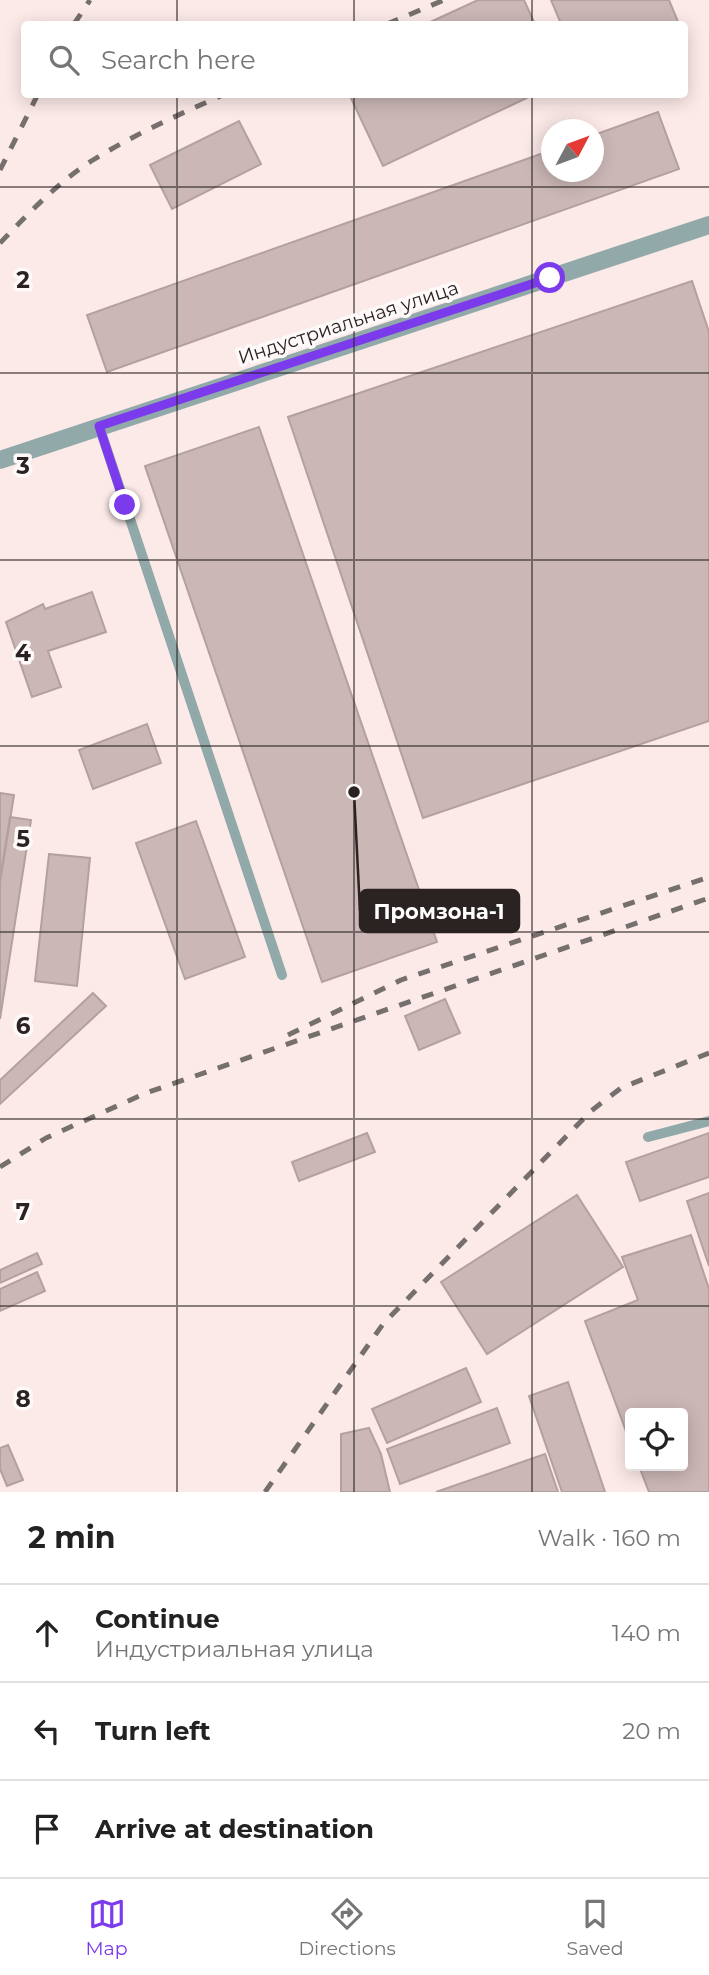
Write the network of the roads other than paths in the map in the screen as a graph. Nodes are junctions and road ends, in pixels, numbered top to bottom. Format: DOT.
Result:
graph roads {
  1 [pos="709,225"];
  2 [pos="99,426"];
  3 [pos="0,460"];
  4 [pos="282,975"];
  5 [pos="709,1121"];
  6 [pos="648,1137"];
  1 -- 2 [label="street, Индустриальная улица"];
  2 -- 3 [label="street, Индустриальная улица"];
  2 -- 4 [label="lane"];
  5 -- 6 [label="lane"];
}
